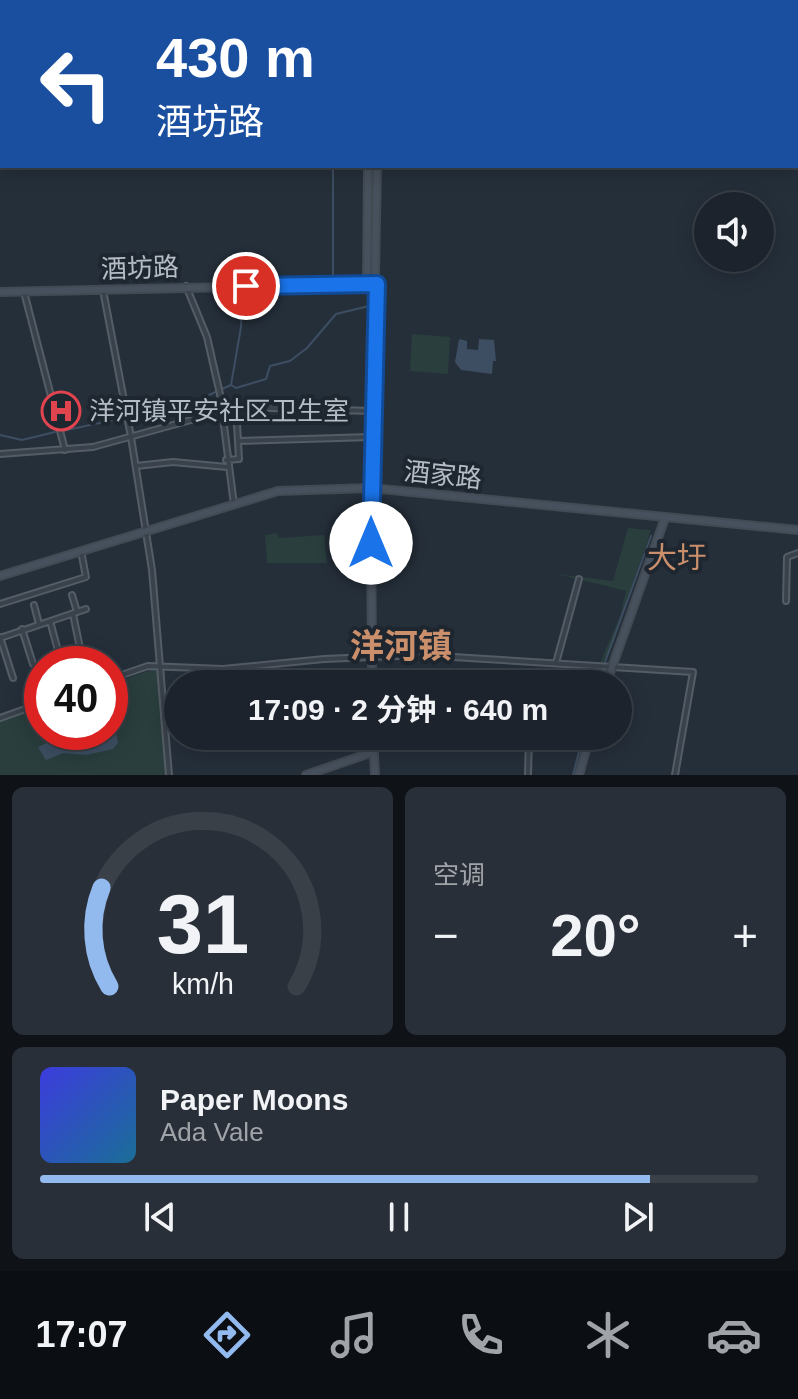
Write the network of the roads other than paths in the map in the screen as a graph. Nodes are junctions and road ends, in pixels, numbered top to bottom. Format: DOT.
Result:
graph roads {
  1 [pos="368,168"];
  2 [pos="377,168"];
  3 [pos="367,284"];
  4 [pos="377,284"];
  5 [pos="186,286"];
  6 [pos="103,290"];
  7 [pos="0,292"];
  8 [pos="24,292"];
  9 [pos="372,411"];
  10 [pos="224,415"];
  11 [pos="131,437"];
  12 [pos="373,437"];
  13 [pos="238,441"];
  14 [pos="65,450"];
  15 [pos="0,454"];
  16 [pos="226,460"];
  17 [pos="136,466"];
  18 [pos="227,467"];
  19 [pos="371,488"];
  20 [pos="234,505"];
  21 [pos="665,518"];
  22 [pos="146,530"];
  23 [pos="798,530"];
  24 [pos="81,551"];
  25 [pos="798,553"];
  26 [pos="0,576"];
  27 [pos="579,579"];
  28 [pos="72,595"];
  29 [pos="786,601"];
  30 [pos="0,604"];
  31 [pos="34,605"];
  32 [pos="86,609"];
  33 [pos="75,613"];
  34 [pos="50,621"];
  35 [pos="39,624"];
  36 [pos="22,629"];
  37 [pos="0,637"];
  38 [pos="27,646"];
  39 [pos="372,656"];
  40 [pos="556,663"];
  41 [pos="158,665"];
  42 [pos="611,665"];
  43 [pos="372,670"];
  44 [pos="610,670"];
  45 [pos="128,674"];
  46 [pos="13,678"];
  47 [pos="24,709"];
  48 [pos="0,718"];
  49 [pos="529,750"];
  50 [pos="586,750"];
  51 [pos="373,752"];
  52 [pos="169,775"];
  53 [pos="306,775"];
  54 [pos="375,775"];
  55 [pos="528,775"];
  56 [pos="579,775"];
  57 [pos="675,775"];
  1 -- 3 [label="street"];
  2 -- 4 [label="street"];
  3 -- 4 [label="street, 酒坊路"];
  3 -- 5 [label="street, 酒坊路"];
  4 -- 9 [label="street"];
  5 -- 6 [label="street, 酒坊路"];
  5 -- 10 [label="street"];
  6 -- 8 [label="street, 酒坊路"];
  6 -- 11 [label="street"];
  7 -- 8 [label="street, 酒坊路"];
  8 -- 14 [label="street"];
  9 -- 12 [label="street"];
  9 -- 13 [label="street"];
  10 -- 11 [label="street"];
  10 -- 16 [label="street"];
  11 -- 14 [label="street"];
  11 -- 17 [label="street"];
  12 -- 13 [label="street"];
  12 -- 19 [label="street"];
  13 -- 16 [label="street"];
  14 -- 15 [label="street"];
  16 -- 18 [label="street"];
  17 -- 18 [label="street"];
  17 -- 22 [label="street"];
  18 -- 20 [label="street"];
  19 -- 20 [label="street, 酒家路"];
  19 -- 21 [label="street, 酒家路"];
  19 -- 39 [label="street"];
  20 -- 22 [label="street, 酒家路"];
  21 -- 23 [label="street, 酒家路"];
  21 -- 42 [label="street"];
  22 -- 24 [label="street, 酒家路"];
  22 -- 41 [label="street"];
  24 -- 26 [label="street, 酒家路"];
  24 -- 30 [label="street"];
  25 -- 29 [label="street"];
  27 -- 40 [label="street"];
  28 -- 33 [label="street"];
  31 -- 35 [label="street"];
  32 -- 33 [label="street"];
  33 -- 34 [label="street"];
  33 -- 34 [label="street"];
  34 -- 35 [label="street"];
  35 -- 36 [label="street"];
  36 -- 37 [label="street"];
  36 -- 38 [label="street"];
  37 -- 46 [label="street"];
  39 -- 40 [label="street"];
  39 -- 41 [label="street"];
  39 -- 43 [label="street"];
  40 -- 42 [label="street"];
  41 -- 45 [label="street"];
  41 -- 52 [label="street"];
  42 -- 44 [label="street"];
  42 -- 57 [label="street"];
  47 -- 48 [label="street"];
  49 -- 55 [label="street"];
  50 -- 56 [label="street"];
  51 -- 53 [label="street"];
  51 -- 54 [label="street"];
}
